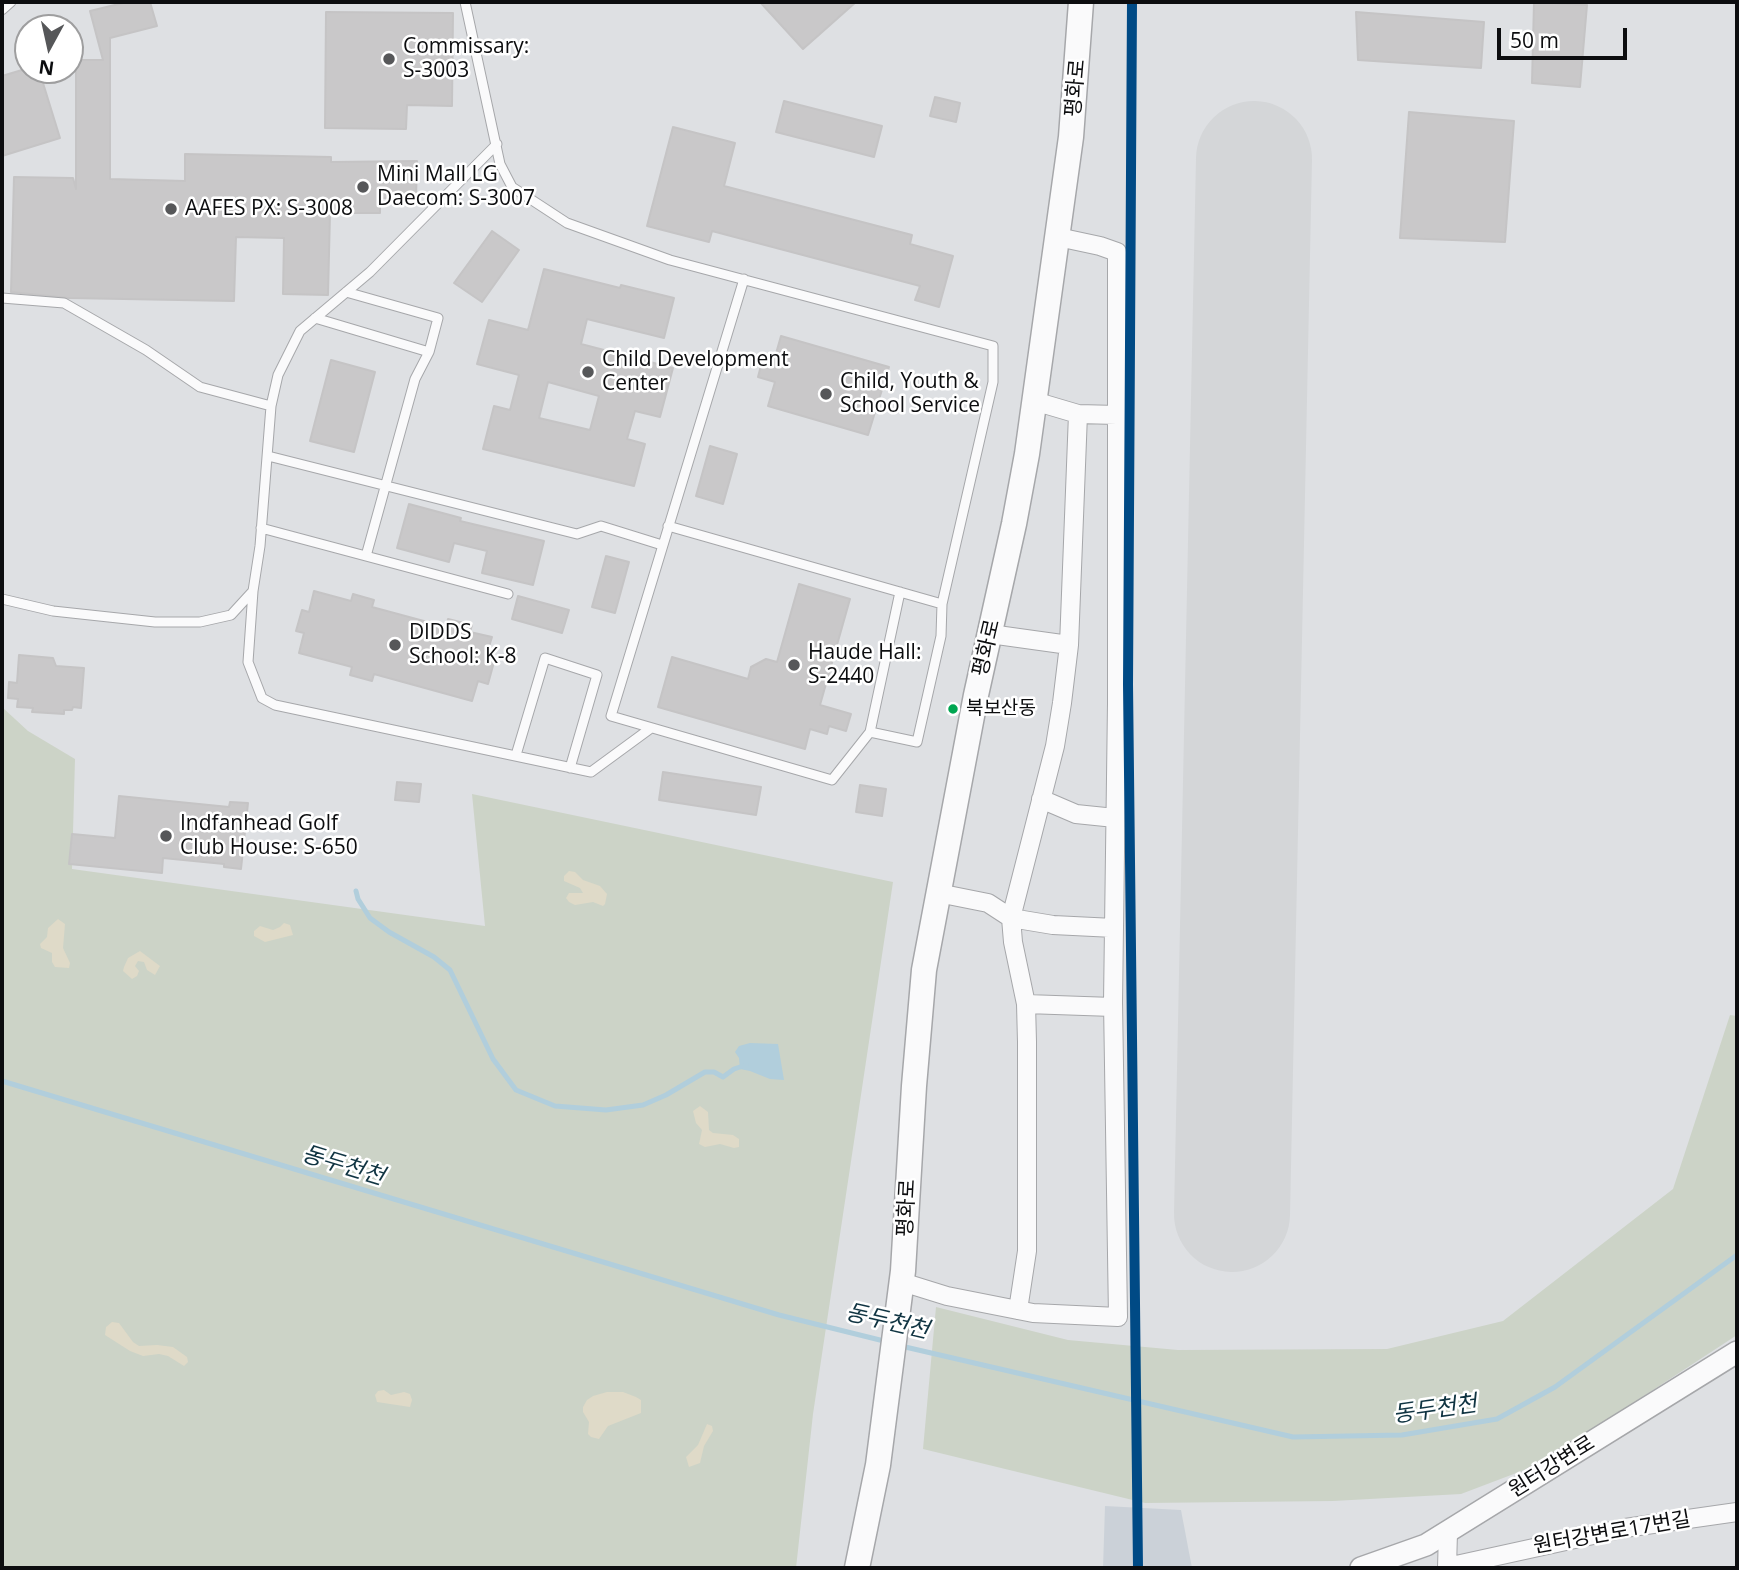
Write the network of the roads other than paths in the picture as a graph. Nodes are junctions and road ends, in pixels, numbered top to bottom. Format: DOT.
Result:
graph roads {
  1 [pos="11,2"];
  2 [pos="465,2"];
  3 [pos="1081,2"];
  4 [pos="2,10"];
  5 [pos="498,144"];
  6 [pos="1058,237"];
  7 [pos="744,279"];
  8 [pos="346,292"];
  9 [pos="2,299"];
  10 [pos="315,318"];
  11 [pos="429,352"];
  12 [pos="1034,401"];
  13 [pos="271,406"];
  14 [pos="1078,414"];
  15 [pos="1117,415"];
  16 [pos="268,456"];
  17 [pos="387,486"];
  18 [pos="668,526"];
  19 [pos="261,528"];
  20 [pos="662,545"];
  21 [pos="366,556"];
  22 [pos="253,591"];
  23 [pos="900,592"];
  24 [pos="508,594"];
  25 [pos="2,599"];
  26 [pos="942,604"];
  27 [pos="990,634"];
  28 [pos="1069,645"];
  29 [pos="651,728"];
  30 [pos="870,732"];
  31 [pos="516,755"];
  32 [pos="570,768"];
  33 [pos="1041,799"];
  34 [pos="1115,817"];
  35 [pos="938,893"];
  36 [pos="1011,918"];
  37 [pos="1114,928"];
  38 [pos="1026,1004"];
  39 [pos="1113,1007"];
  40 [pos="901,1288"];
  41 [pos="1018,1310"];
  42 [pos="1737,1352"];
  43 [pos="1737,1512"];
  44 [pos="1448,1532"];
  45 [pos="857,1568"];
  46 [pos="1361,1568"];
  47 [pos="1447,1568"];
  1 -- 4 [label="lane"];
  2 -- 5 [label="lane"];
  3 -- 6 [label="main road, 평화로"];
  5 -- 7 [label="lane"];
  5 -- 8 [label="lane"];
  6 -- 12 [label="main road, 평화로"];
  6 -- 15 [label="street"];
  7 -- 18 [label="lane"];
  7 -- 26 [label="lane"];
  8 -- 10 [label="lane"];
  8 -- 11 [label="lane"];
  9 -- 13 [label="lane"];
  10 -- 11 [label="lane"];
  10 -- 13 [label="lane"];
  11 -- 17 [label="lane"];
  12 -- 14 [label="street"];
  12 -- 27 [label="main road, 평화로"];
  13 -- 16 [label="lane"];
  14 -- 15 [label="street"];
  14 -- 28 [label="street"];
  15 -- 34 [label="street"];
  16 -- 17 [label="lane"];
  16 -- 19 [label="lane"];
  17 -- 20 [label="lane"];
  17 -- 21 [label="lane"];
  18 -- 20 [label="lane"];
  18 -- 23 [label="lane"];
  19 -- 21 [label="lane"];
  19 -- 22 [label="lane"];
  20 -- 29 [label="lane"];
  21 -- 24 [label="lane"];
  22 -- 25 [label="lane"];
  22 -- 31 [label="lane"];
  23 -- 26 [label="lane"];
  23 -- 30 [label="lane"];
  26 -- 30 [label="lane"];
  27 -- 28 [label="street"];
  27 -- 35 [label="main road, 평화로"];
  28 -- 33 [label="street"];
  29 -- 30 [label="lane"];
  29 -- 32 [label="lane"];
  31 -- 32 [label="lane"];
  31 -- 32 [label="lane"];
  33 -- 34 [label="street"];
  33 -- 36 [label="street"];
  34 -- 37 [label="street"];
  35 -- 36 [label="street"];
  35 -- 40 [label="main road, 평화로"];
  36 -- 37 [label="street"];
  36 -- 38 [label="street"];
  37 -- 39 [label="street"];
  38 -- 39 [label="street"];
  38 -- 41 [label="street"];
  39 -- 41 [label="street"];
  40 -- 41 [label="street"];
  40 -- 45 [label="main road, 평화로"];
  42 -- 44 [label="street, 원터강변로"];
  43 -- 47 [label="street, 원터강변로17번길"];
  44 -- 46 [label="street, 원터강변로"];
  44 -- 47 [label="street"];
}
